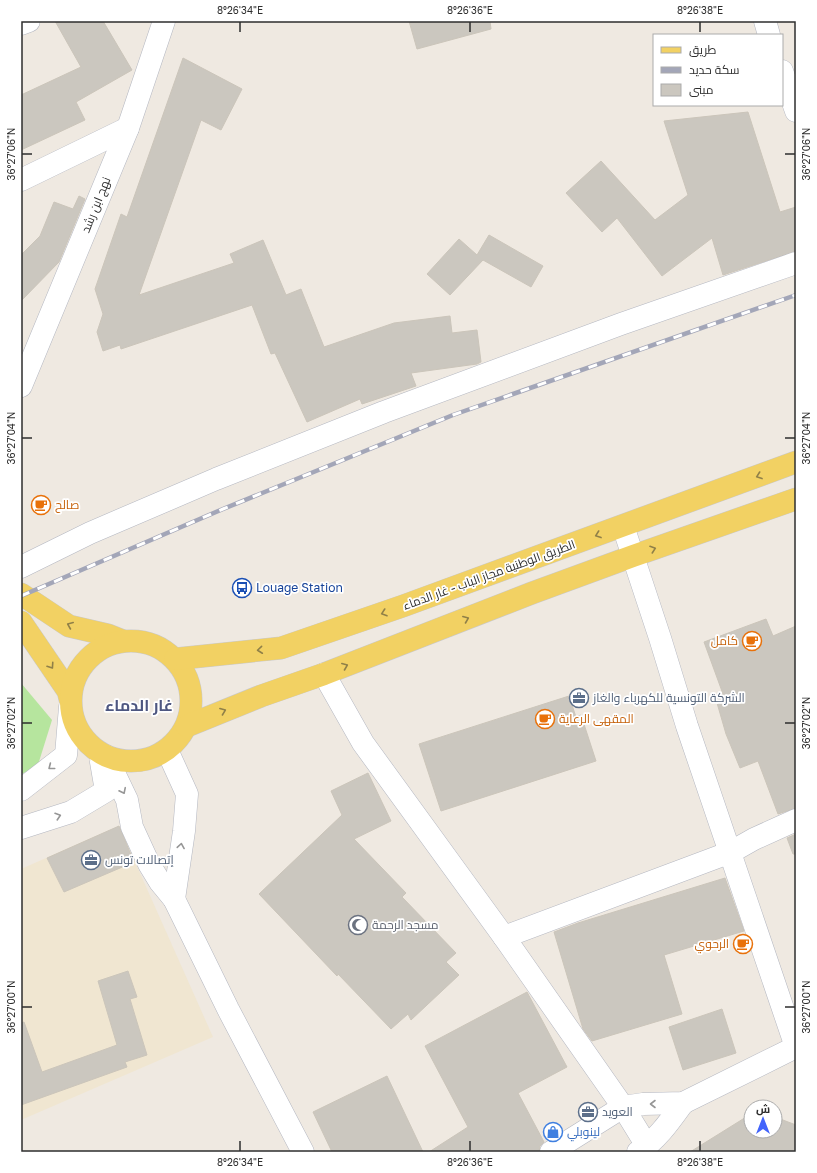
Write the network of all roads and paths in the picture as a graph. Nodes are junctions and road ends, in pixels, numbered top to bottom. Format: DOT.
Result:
graph roads {
  1 [pos="29,21"];
  2 [pos="164,21"];
  3 [pos="765,21"];
  4 [pos="21,24"];
  5 [pos="770,34"];
  6 [pos="783,74"];
  7 [pos="796,111"];
  8 [pos="128,128"];
  9 [pos="21,180"];
  10 [pos="796,263"];
  11 [pos="21,386"];
  12 [pos="796,462"];
  13 [pos="796,500"];
  14 [pos="623,526"];
  15 [pos="633,556"];
  16 [pos="21,567"];
  17 [pos="21,594"];
  18 [pos="21,622"];
  19 [pos="115,638"];
  20 [pos="175,659"];
  21 [pos="324,674"];
  22 [pos="70,703"];
  23 [pos="187,726"];
  24 [pos="167,750"];
  25 [pos="102,755"];
  26 [pos="21,790"];
  27 [pos="796,820"];
  28 [pos="21,828"];
  29 [pos="731,852"];
  30 [pos="174,899"];
  31 [pos="504,937"];
  32 [pos="684,1103"];
  33 [pos="624,1107"];
  34 [pos="642,1149"];
  35 [pos="303,1152"];
  36 [pos="551,1152"];
  1 -- 4 [label="street"];
  2 -- 8 [label="street, نهج ابن رشد"];
  3 -- 5 [label="street"];
  6 -- 7 [label="street"];
  8 -- 9 [label="street"];
  8 -- 11 [label="street, نهج ابن رشد"];
  10 -- 16 [label="street"];
  12 -- 14 [label="main road, الطريق الوطنية مجاز الباب - غار الدماء, one-way"];
  15 -- 13 [label="main road, one-way"];
  14 -- 15 [label="street"];
  14 -- 20 [label="main road, الطريق الوطنية مجاز الباب - غار الدماء, one-way"];
  21 -- 15 [label="main road, one-way"];
  15 -- 29 [label="street"];
  19 -- 17 [label="main road, one-way"];
  18 -- 22 [label="main road, one-way"];
  19 -- 20 [label="main road"];
  19 -- 22 [label="main road"];
  20 -- 23 [label="main road"];
  23 -- 21 [label="main road, one-way"];
  21 -- 31 [label="street"];
  22 -- 25 [label="main road"];
  22 -- 26 [label="street, one-way"];
  23 -- 24 [label="main road"];
  24 -- 25 [label="main road"];
  30 -- 24 [label="street, one-way"];
  28 -- 25 [label="street, one-way"];
  25 -- 30 [label="street, one-way"];
  27 -- 29 [label="street"];
  29 -- 31 [label="street"];
  29 -- 32 [label="street"];
  30 -- 35 [label="street"];
  31 -- 33 [label="street"];
  32 -- 33 [label="street, one-way"];
  32 -- 34 [label="street"];
  33 -- 34 [label="street"];
  33 -- 36 [label="street"];
}
